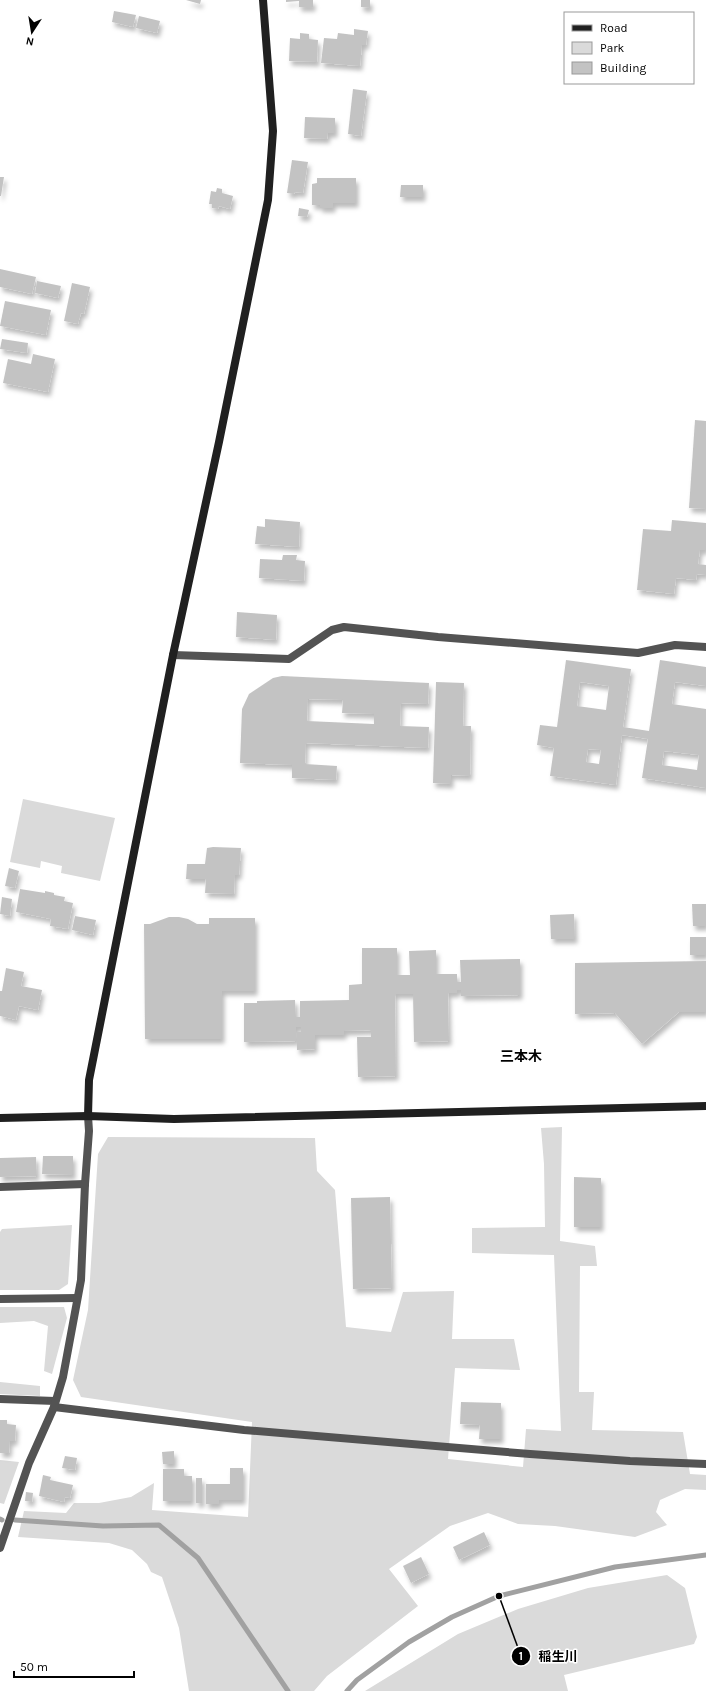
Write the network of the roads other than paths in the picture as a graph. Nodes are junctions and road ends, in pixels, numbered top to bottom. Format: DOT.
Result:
graph roads {
  1 [pos="263,0"];
  2 [pos="706,647"];
  3 [pos="173,655"];
  4 [pos="706,1106"];
  5 [pos="88,1116"];
  6 [pos="0,1118"];
  7 [pos="85,1184"];
  8 [pos="0,1187"];
  9 [pos="77,1298"];
  10 [pos="0,1299"];
  11 [pos="0,1399"];
  12 [pos="55,1404"];
  13 [pos="706,1464"];
  14 [pos="0,1548"];
  1 -- 3 [label="street"];
  2 -- 3 [label="street"];
  3 -- 5 [label="street"];
  4 -- 5 [label="street"];
  5 -- 6 [label="street"];
  5 -- 7 [label="street"];
  7 -- 8 [label="street"];
  7 -- 9 [label="street"];
  9 -- 10 [label="street"];
  9 -- 12 [label="street"];
  11 -- 12 [label="street"];
  12 -- 13 [label="street"];
  12 -- 14 [label="street"];
}
